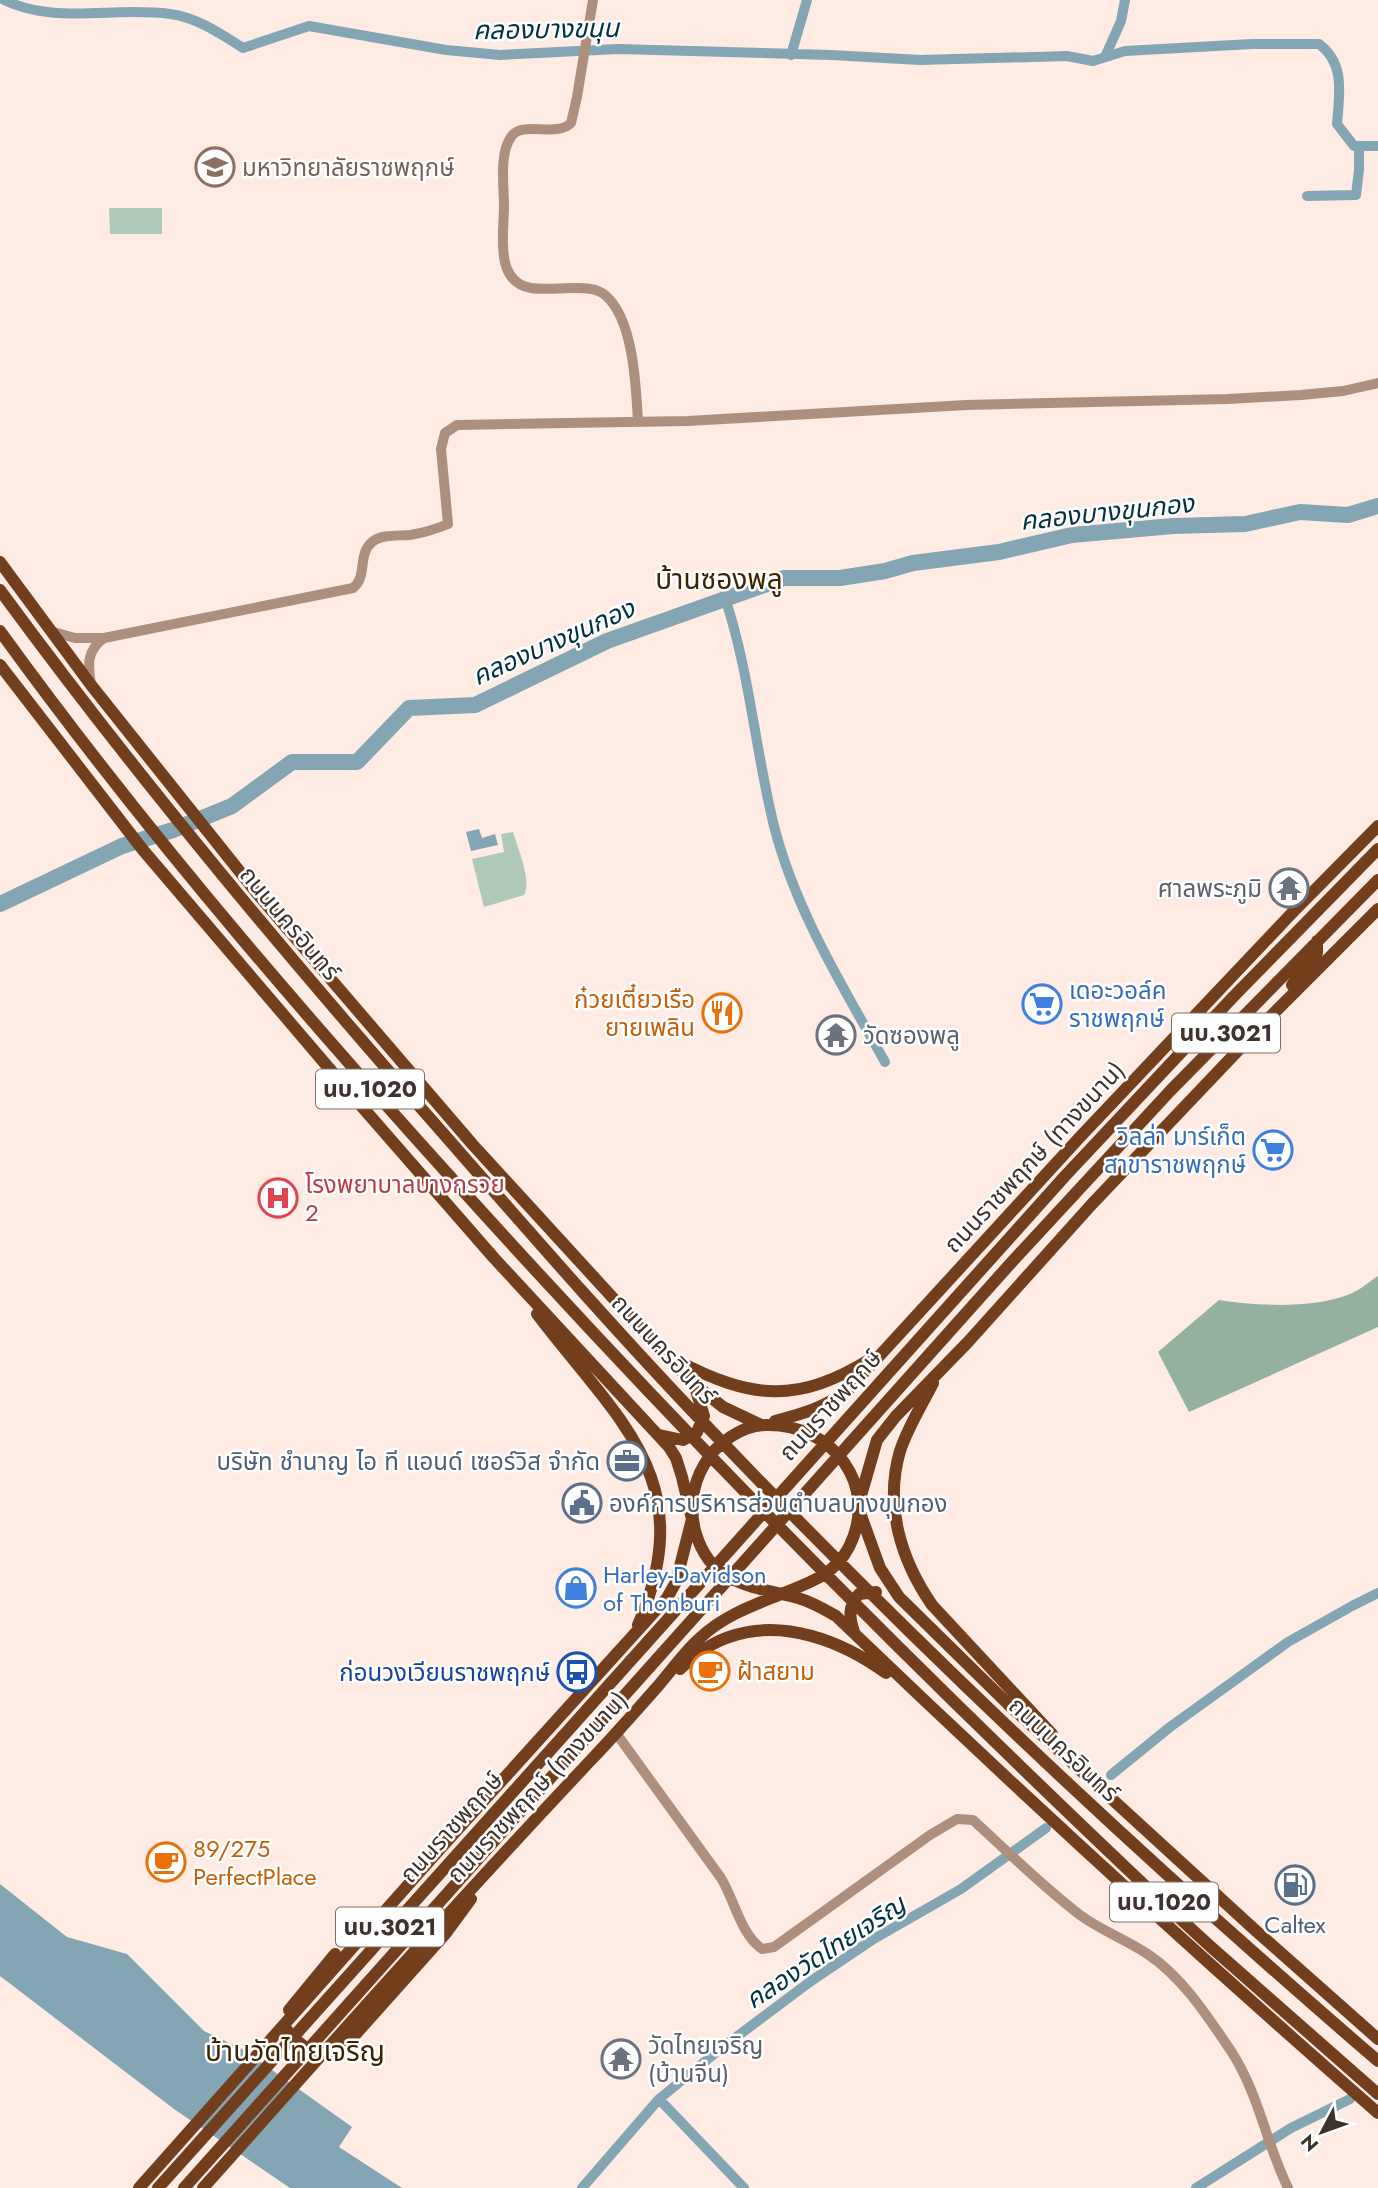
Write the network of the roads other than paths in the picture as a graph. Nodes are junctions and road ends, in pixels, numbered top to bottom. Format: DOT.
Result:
graph roads {
  1 [pos="593,0"];
  2 [pos="1378,383"];
  3 [pos="638,422"];
  4 [pos="0,562"];
  5 [pos="0,590"];
  6 [pos="0,631"];
  7 [pos="50,631"];
  8 [pos="104,638"];
  9 [pos="0,665"];
  10 [pos="91,685"];
  11 [pos="1378,826"];
  12 [pos="1378,849"];
  13 [pos="1378,880"];
  14 [pos="1378,909"];
  15 [pos="1317,941"];
  16 [pos="1234,996"];
  17 [pos="1270,1017"];
  18 [pos="1177,1034"];
  19 [pos="397,1081"];
  20 [pos="473,1145"];
  21 [pos="494,1258"];
  22 [pos="663,1353"];
  23 [pos="881,1353"];
  24 [pos="938,1373"];
  25 [pos="694,1384"];
  26 [pos="761,1425"];
  27 [pos="659,1435"];
  28 [pos="858,1506"];
  29 [pos="692,1519"];
  30 [pos="779,1595"];
  31 [pos="899,1598"];
  32 [pos="856,1635"];
  33 [pos="631,1639"];
  34 [pos="659,1685"];
  35 [pos="918,1695"];
  36 [pos="616,1733"];
  37 [pos="1091,1778"];
  38 [pos="440,1849"];
  39 [pos="495,1864"];
  40 [pos="1270,1965"];
  41 [pos="1231,1984"];
  42 [pos="1298,2024"];
  43 [pos="1359,2024"];
  44 [pos="1378,2039"];
  45 [pos="1378,2061"];
  46 [pos="1378,2094"];
  47 [pos="1378,2113"];
  48 [pos="128,2188"];
  49 [pos="139,2188"];
  50 [pos="158,2188"];
  51 [pos="184,2188"];
  52 [pos="191,2188"];
  53 [pos="203,2188"];
  54 [pos="1288,2188"];
  1 -- 3 [label="street"];
  2 -- 3 [label="street"];
  3 -- 8 [label="street"];
  4 -- 7 [label="main road, ถนนนครอินทร์ / นบ.1020"];
  5 -- 19 [label="main road, ถนนนครอินทร์ / นบ.1020"];
  6 -- 42 [label="main road, ถนนนครอินทร์ / นบ.1020"];
  7 -- 8 [label="street"];
  7 -- 10 [label="main road, ถนนนครอินทร์ / นบ.1020"];
  8 -- 10 [label="street"];
  9 -- 21 [label="main road, นบ.1020"];
  10 -- 20 [label="main road, ถนนนครอินทร์ / นบ.1020"];
  11 -- 18 [label="main road, ถนนราชพฤกษ์ (ทางขนาน) / นบ.3021"];
  12 -- 16 [label="main road, ถนนราชพฤกษ์ / นบ.3021"];
  13 -- 15 [label="main road, ถนนราชพฤกษ์ / นบ.3021"];
  14 -- 17 [label="main road, นบ.3021"];
  15 -- 17 [label="main road"];
  15 -- 51 [label="main road, ถนนราชพฤกษ์ / นบ.3021"];
  16 -- 18 [label="main road"];
  16 -- 50 [label="main road, ถนนราชพฤกษ์ / นบ.3021"];
  17 -- 24 [label="main road, นบ.3021"];
  18 -- 23 [label="main road, ถนนราชพฤกษ์ (ทางขนาน) / นบ.3021"];
  19 -- 20 [label="main road"];
  19 -- 40 [label="main road, ถนนนครอินทร์ / นบ.1020"];
  20 -- 22 [label="main road, ถนนนครอินทร์ / นบ.1020"];
  21 -- 27 [label="main road, นบ.1020"];
  21 -- 33 [label="main road"];
  22 -- 23 [label="main road"];
  22 -- 25 [label="main road, ถนนนครอินทร์ / นบ.1020"];
  23 -- 26 [label="main road, ถนนราชพฤกษ์ (ทางขนาน) / นบ.3021"];
  24 -- 28 [label="main road, นบ.3021"];
  24 -- 37 [label="main road"];
  25 -- 26 [label="main road, ถนนนครอินทร์ / นบ.1020"];
  25 -- 27 [label="main road"];
  26 -- 28 [label="main road"];
  26 -- 29 [label="main road"];
  27 -- 29 [label="main road, นบ.1020"];
  28 -- 30 [label="main road"];
  28 -- 31 [label="main road, ถนนนครอินทร์ / นบ.1020"];
  29 -- 30 [label="main road"];
  29 -- 33 [label="main road, ถนนราชพฤกษ์ (ทางขนาน) / นบ.3021"];
  30 -- 32 [label="main road, นบ.1020"];
  30 -- 34 [label="main road, ถนนราชพฤกษ์ (ทางขนาน) / นบ.3021"];
  31 -- 32 [label="main road"];
  31 -- 37 [label="main road, ถนนนครอินทร์ / นบ.1020"];
  32 -- 35 [label="main road, นบ.1020"];
  33 -- 38 [label="main road, ถนนราชพฤกษ์ (ทางขนาน) / นบ.3021"];
  34 -- 35 [label="main road"];
  34 -- 36 [label="main road, ถนนราชพฤกษ์ (ทางขนาน) / นบ.3021"];
  35 -- 41 [label="main road, นบ.1020"];
  36 -- 39 [label="main road, ถนนราชพฤกษ์ (ทางขนาน) / นบ.3021"];
  36 -- 54 [label="street"];
  37 -- 43 [label="main road, ถนนนครอินทร์ / นบ.1020"];
  38 -- 39 [label="main road"];
  38 -- 49 [label="main road, ถนนราชพฤกษ์ (ทางขนาน) / นบ.3021"];
  39 -- 53 [label="main road, ถนนราชพฤกษ์ (ทางขนาน) / นบ.3021"];
  40 -- 43 [label="main road"];
  40 -- 45 [label="main road, ถนนนครอินทร์ / นบ.1020"];
  41 -- 42 [label="main road"];
  41 -- 47 [label="main road, นบ.1020"];
  42 -- 46 [label="main road, ถนนนครอินทร์ / นบ.1020"];
  43 -- 44 [label="main road, ถนนนครอินทร์ / นบ.1020"];
  48 -- 52 [label="main road"];
}
